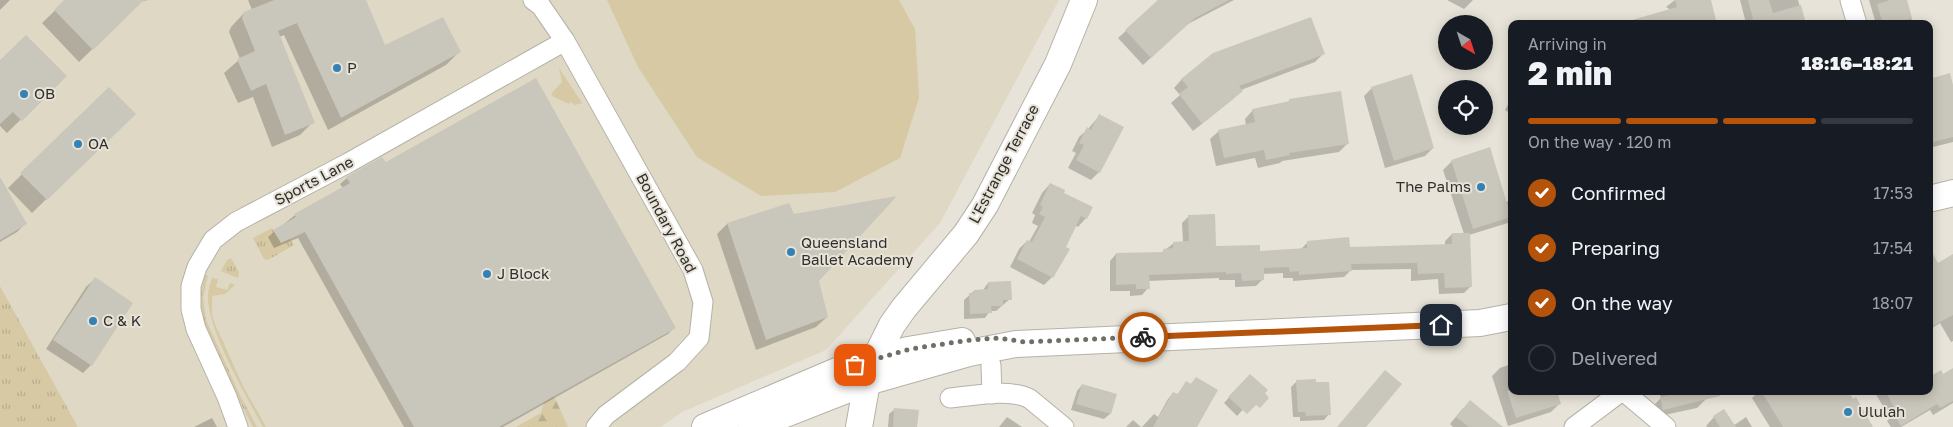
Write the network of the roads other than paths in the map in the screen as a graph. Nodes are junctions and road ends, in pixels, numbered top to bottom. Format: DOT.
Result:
graph roads {
  1 [pos="533,0"];
  2 [pos="1099,0"];
  3 [pos="1850,0"];
  4 [pos="1081,14"];
  5 [pos="1855,20"];
  6 [pos="565,41"];
  7 [pos="1953,193"];
  8 [pos="1933,199"];
  9 [pos="1508,318"];
  10 [pos="991,364"];
  11 [pos="872,370"];
  12 [pos="992,394"];
  13 [pos="1617,395"];
  14 [pos="1627,395"];
  15 [pos="227,397"];
  16 [pos="950,398"];
  17 [pos="238,427"];
  18 [pos="245,427"];
  19 [pos="596,427"];
  20 [pos="705,427"];
  21 [pos="752,427"];
  22 [pos="859,427"];
  23 [pos="1064,427"];
  24 [pos="1574,427"];
  25 [pos="1666,427"];
  1 -- 6 [label="street, Boundary Road"];
  2 -- 4 [label="main road, L'Estrange Terrace"];
  3 -- 5 [label="street"];
  4 -- 11 [label="main road, L'Estrange Terrace"];
  6 -- 15 [label="street, Sports Lane"];
  6 -- 19 [label="street, Boundary Road"];
  7 -- 8 [label="main road"];
  9 -- 11 [label="main road"];
  10 -- 12 [label="street"];
  11 -- 20 [label="main road"];
  11 -- 21 [label="main road"];
  11 -- 22 [label="main road, L'Estrange Terrace"];
  12 -- 16 [label="street"];
  12 -- 23 [label="street"];
  13 -- 24 [label="street"];
  14 -- 25 [label="street"];
  15 -- 17 [label="street, Sports Lane"];
  15 -- 18 [label="street, Sports Lane"];
}
